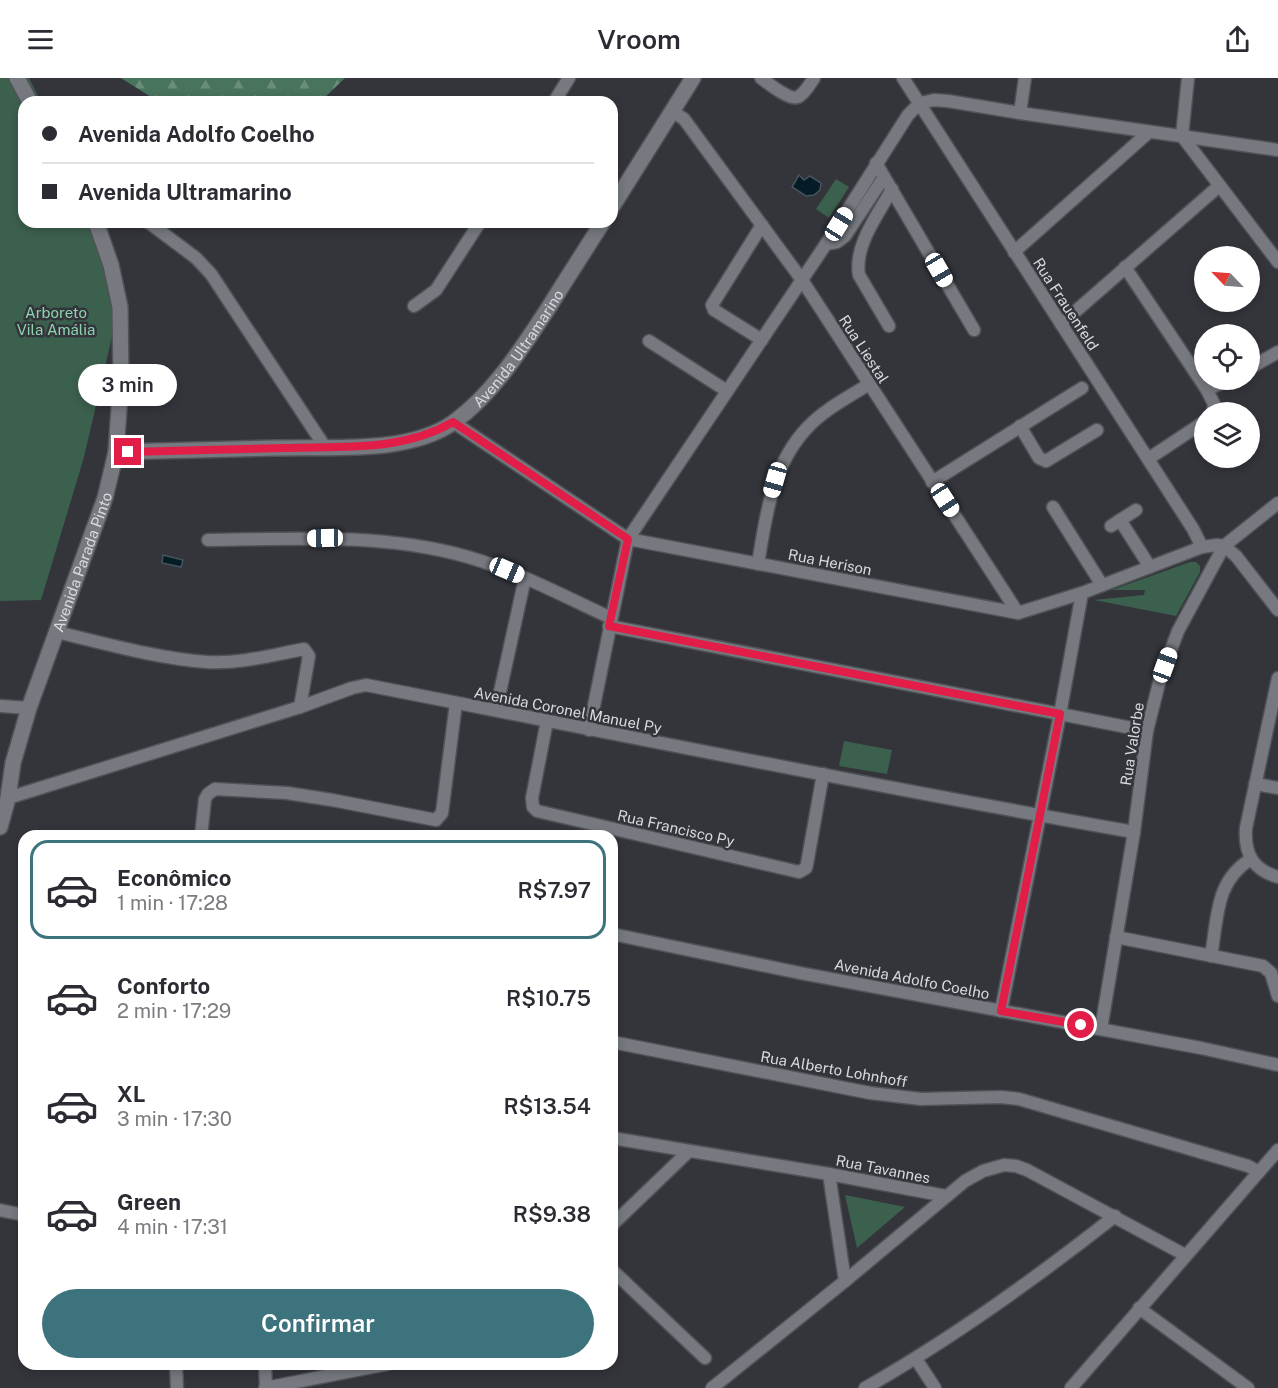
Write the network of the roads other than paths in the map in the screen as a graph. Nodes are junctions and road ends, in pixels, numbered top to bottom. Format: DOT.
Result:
graph roads {
  1 [pos="17,78"];
  2 [pos="569,78"];
  3 [pos="693,78"];
  4 [pos="760,78"];
  5 [pos="814,78"];
  6 [pos="903,78"];
  7 [pos="1025,78"];
  8 [pos="1188,78"];
  9 [pos="27,96"];
  10 [pos="558,96"];
  11 [pos="920,104"];
  12 [pos="672,111"];
  13 [pos="1020,113"];
  14 [pos="1149,132"];
  15 [pos="1182,136"];
  16 [pos="1278,150"];
  17 [pos="876,163"];
  18 [pos="884,177"];
  19 [pos="1218,186"];
  20 [pos="892,189"];
  21 [pos="618,197"];
  22 [pos="762,225"];
  23 [pos="98,228"];
  24 [pos="156,228"];
  25 [pos="476,228"];
  26 [pos="599,228"];
  27 [pos="826,243"];
  28 [pos="1014,252"];
  29 [pos="1278,262"];
  30 [pos="1125,267"];
  31 [pos="802,280"];
  32 [pos="414,306"];
  33 [pos="1061,324"];
  34 [pos="889,326"];
  35 [pos="974,330"];
  36 [pos="762,340"];
  37 [pos="649,341"];
  38 [pos="1278,352"];
  39 [pos="1260,362"];
  40 [pos="1194,370"];
  41 [pos="869,384"];
  42 [pos="1082,388"];
  43 [pos="1207,390"];
  44 [pos="727,391"];
  45 [pos="1213,402"];
  46 [pos="453,422"];
  47 [pos="1020,426"];
  48 [pos="1194,429"];
  49 [pos="1097,430"];
  50 [pos="325,447"];
  51 [pos="116,453"];
  52 [pos="1148,459"];
  53 [pos="932,482"];
  54 [pos="1278,503"];
  55 [pos="1053,507"];
  56 [pos="1136,510"];
  57 [pos="628,539"];
  58 [pos="208,540"];
  59 [pos="1224,546"];
  60 [pos="1202,547"];
  61 [pos="758,564"];
  62 [pos="1150,567"];
  63 [pos="525,578"];
  64 [pos="1102,585"];
  65 [pos="1082,593"];
  66 [pos="1278,610"];
  67 [pos="1018,613"];
  68 [pos="610,622"];
  69 [pos="57,632"];
  70 [pos="1278,678"];
  71 [pos="1276,699"];
  72 [pos="456,703"];
  73 [pos="0,706"];
  74 [pos="300,707"];
  75 [pos="29,708"];
  76 [pos="496,710"];
  77 [pos="1060,714"];
  78 [pos="547,721"];
  79 [pos="589,730"];
  80 [pos="1147,731"];
  81 [pos="823,774"];
  82 [pos="1255,784"];
  83 [pos="1278,788"];
  84 [pos="8,798"];
  85 [pos="1040,815"];
  86 [pos="0,827"];
  87 [pos="202,830"];
  88 [pos="1134,832"];
  89 [pos="1251,859"];
  90 [pos="1278,877"];
  91 [pos="618,935"];
  92 [pos="1116,937"];
  93 [pos="1211,956"];
  94 [pos="1278,996"];
  95 [pos="1001,1011"];
  96 [pos="1101,1029"];
  97 [pos="618,1043"];
  98 [pos="1277,1063"];
  99 [pos="618,1139"];
  100 [pos="1278,1150"];
  101 [pos="688,1152"];
  102 [pos="1258,1172"];
  103 [pos="829,1174"];
  104 [pos="946,1196"];
  105 [pos="0,1209"];
  106 [pos="18,1214"];
  107 [pos="1115,1216"];
  108 [pos="618,1219"];
  109 [pos="1185,1255"];
  110 [pos="618,1276"];
  111 [pos="845,1281"];
  112 [pos="1139,1308"];
  113 [pos="705,1358"];
  114 [pos="916,1359"];
  115 [pos="176,1370"];
  116 [pos="265,1370"];
  117 [pos="357,1370"];
  118 [pos="177,1388"];
  119 [pos="265,1388"];
  120 [pos="712,1388"];
  121 [pos="865,1388"];
  122 [pos="935,1388"];
  123 [pos="1071,1388"];
  124 [pos="1248,1388"];
  1 -- 9 [label="street"];
  2 -- 10 [label="street"];
  3 -- 12 [label="street"];
  4 -- 5 [label="street"];
  6 -- 11 [label="street, Rua Frauenfeld"];
  7 -- 13 [label="street"];
  8 -- 15 [label="street"];
  11 -- 13 [label="street"];
  11 -- 17 [label="street"];
  11 -- 28 [label="street, Rua Frauenfeld"];
  12 -- 21 [label="street"];
  12 -- 22 [label="street, Rua Liestal"];
  13 -- 14 [label="street"];
  14 -- 15 [label="street"];
  14 -- 28 [label="street"];
  15 -- 16 [label="street"];
  15 -- 19 [label="street"];
  17 -- 18 [label="street"];
  17 -- 27 [label="street"];
  18 -- 20 [label="street"];
  18 -- 27 [label="street"];
  19 -- 29 [label="street"];
  19 -- 30 [label="street"];
  20 -- 34 [label="street"];
  20 -- 35 [label="street"];
  22 -- 31 [label="street, Rua Liestal"];
  22 -- 36 [label="street"];
  23 -- 51 [label="street, Avenida Parada Pinto"];
  24 -- 50 [label="street"];
  25 -- 32 [label="street"];
  26 -- 46 [label="street, Avenida Ultramarino"];
  27 -- 31 [label="street"];
  28 -- 33 [label="street, Rua Frauenfeld"];
  30 -- 33 [label="street"];
  30 -- 40 [label="street"];
  31 -- 36 [label="street"];
  31 -- 41 [label="street, Rua Liestal"];
  33 -- 52 [label="street, Rua Frauenfeld"];
  36 -- 44 [label="street"];
  37 -- 44 [label="street"];
  38 -- 39 [label="street"];
  41 -- 53 [label="street, Rua Liestal"];
  41 -- 61 [label="street"];
  42 -- 47 [label="street"];
  43 -- 45 [label="street"];
  44 -- 57 [label="street"];
  46 -- 50 [label="street, Avenida Ultramarino"];
  46 -- 57 [label="street, Rua Herison"];
  47 -- 49 [label="street"];
  47 -- 53 [label="street"];
  48 -- 52 [label="street"];
  50 -- 51 [label="street, Avenida Ultramarino"];
  51 -- 69 [label="street, Avenida Parada Pinto"];
  52 -- 60 [label="street, Rua Frauenfeld"];
  53 -- 67 [label="street, Rua Liestal"];
  54 -- 59 [label="street, Rua Valorbe"];
  55 -- 64 [label="street"];
  56 -- 62 [label="street"];
  57 -- 61 [label="street, Rua Herison"];
  57 -- 68 [label="street"];
  58 -- 63 [label="street"];
  59 -- 60 [label="street, Rua Herison"];
  59 -- 66 [label="street"];
  59 -- 80 [label="street, Rua Valorbe"];
  60 -- 62 [label="street, Rua Herison"];
  61 -- 67 [label="street, Rua Herison"];
  62 -- 64 [label="street, Rua Herison"];
  63 -- 68 [label="street"];
  63 -- 76 [label="street"];
  64 -- 65 [label="street, Rua Herison"];
  65 -- 67 [label="street, Rua Herison"];
  65 -- 77 [label="street"];
  68 -- 77 [label="street"];
  68 -- 79 [label="street"];
  69 -- 74 [label="street"];
  69 -- 75 [label="street, Avenida Parada Pinto"];
  70 -- 71 [label="street"];
  71 -- 82 [label="street"];
  72 -- 74 [label="street, Avenida Coronel Manuel Py"];
  72 -- 76 [label="street, Avenida Coronel Manuel Py"];
  72 -- 87 [label="street"];
  73 -- 75 [label="street"];
  74 -- 84 [label="street, Avenida Coronel Manuel Py"];
  75 -- 84 [label="street, Avenida Parada Pinto"];
  76 -- 78 [label="street, Avenida Coronel Manuel Py"];
  77 -- 80 [label="street"];
  77 -- 85 [label="street"];
  78 -- 79 [label="street, Avenida Coronel Manuel Py"];
  78 -- 81 [label="street, Rua Francisco Py"];
  79 -- 81 [label="street, Avenida Coronel Manuel Py"];
  80 -- 88 [label="street, Rua Valorbe"];
  81 -- 85 [label="street, Avenida Coronel Manuel Py"];
  82 -- 83 [label="street"];
  82 -- 89 [label="street"];
  84 -- 86 [label="street, Avenida Parada Pinto"];
  85 -- 88 [label="street, Avenida Coronel Manuel Py"];
  85 -- 95 [label="street"];
  88 -- 92 [label="street, Rua Valorbe"];
  89 -- 90 [label="street"];
  89 -- 93 [label="street"];
  91 -- 95 [label="street, Avenida Adolfo Coelho"];
  92 -- 93 [label="street"];
  92 -- 96 [label="street, Rua Valorbe"];
  93 -- 94 [label="street"];
  95 -- 96 [label="street, Avenida Adolfo Coelho"];
  96 -- 98 [label="street, Avenida Adolfo Coelho"];
  97 -- 102 [label="street, Rua Alberto Lohnhoff"];
  99 -- 101 [label="street, Rua Tavannes"];
  100 -- 102 [label="street"];
  101 -- 103 [label="street, Rua Tavannes"];
  101 -- 108 [label="street"];
  102 -- 109 [label="street"];
  103 -- 104 [label="street, Rua Tavannes"];
  103 -- 111 [label="street"];
  104 -- 107 [label="street, Rua Tavannes"];
  104 -- 111 [label="street"];
  105 -- 106 [label="street"];
  107 -- 109 [label="street, Rua Tavannes"];
  107 -- 114 [label="street"];
  109 -- 112 [label="street"];
  110 -- 113 [label="street"];
  111 -- 120 [label="street"];
  112 -- 123 [label="street"];
  112 -- 124 [label="street"];
  114 -- 121 [label="street"];
  114 -- 122 [label="street"];
  115 -- 118 [label="street"];
  116 -- 119 [label="street"];
  117 -- 119 [label="street"];
}
